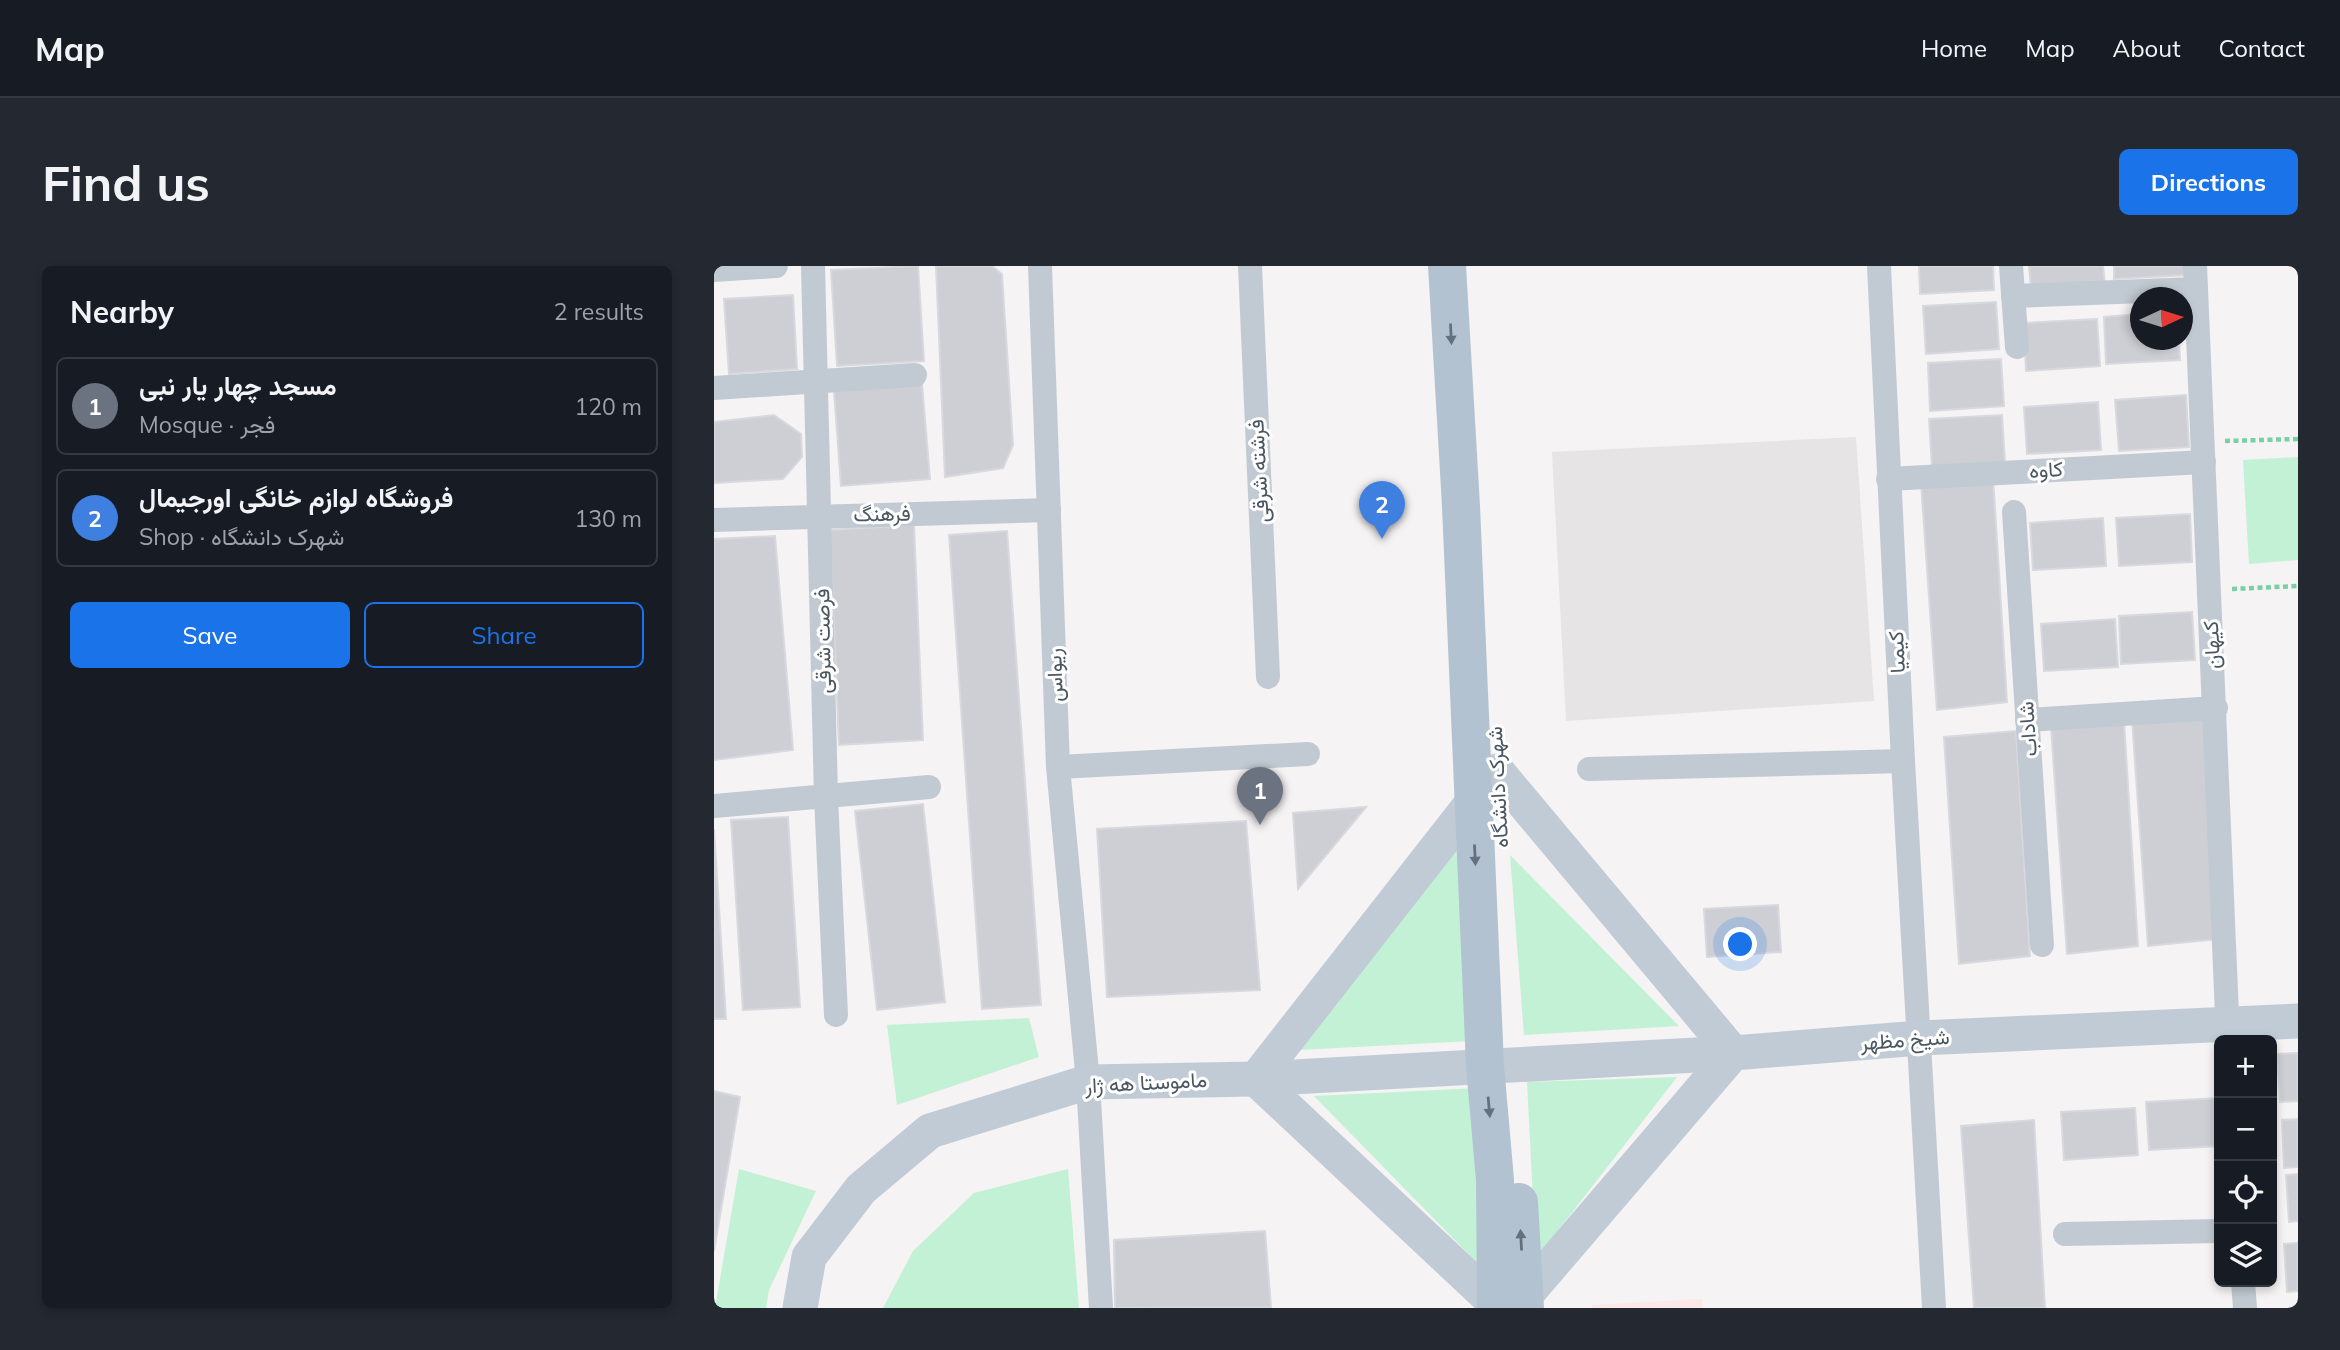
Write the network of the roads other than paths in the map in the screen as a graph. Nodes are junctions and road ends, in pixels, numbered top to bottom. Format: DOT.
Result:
graph roads {
  1 [pos="776,266"];
  2 [pos="813,266"];
  3 [pos="1040,266"];
  4 [pos="1250,266"];
  5 [pos="1447,266"];
  6 [pos="1473,266"];
  7 [pos="1879,266"];
  8 [pos="2011,266"];
  9 [pos="714,270"];
  10 [pos="2196,277"];
  11 [pos="2013,296"];
  12 [pos="2017,347"];
  13 [pos="915,375"];
  14 [pos="817,383"];
  15 [pos="714,388"];
  16 [pos="2203,452"];
  17 [pos="1888,479"];
  18 [pos="1049,510"];
  19 [pos="2014,512"];
  20 [pos="820,516"];
  21 [pos="714,520"];
  22 [pos="1268,677"];
  23 [pos="2216,708"];
  24 [pos="2027,720"];
  25 [pos="1308,754"];
  26 [pos="1903,761"];
  27 [pos="1058,767"];
  28 [pos="1589,769"];
  29 [pos="1497,771"];
  30 [pos="929,787"];
  31 [pos="826,797"];
  32 [pos="1472,802"];
  33 [pos="714,806"];
  34 [pos="2042,945"];
  35 [pos="836,1015"];
  36 [pos="2298,1021"];
  37 [pos="2228,1032"];
  38 [pos="1920,1038"];
  39 [pos="1733,1053"];
  40 [pos="1498,1065"];
  41 [pos="1256,1079"];
  42 [pos="1088,1082"];
  43 [pos="2214,1231"];
  44 [pos="2065,1234"];
  45 [pos="2244,1287"];
  46 [pos="1510,1304"];
  47 [pos="800,1308"];
  48 [pos="1101,1308"];
  49 [pos="1934,1308"];
  50 [pos="2245,1308"];
  1 -- 9 [label="street"];
  2 -- 14 [label="street, فرصت شرقی"];
  3 -- 18 [label="street, ریواس"];
  4 -- 22 [label="street, فرشته شرقی"];
  5 -- 32 [label="main road, one-way"];
  6 -- 29 [label="main road, شهرک دانشگاه"];
  7 -- 17 [label="street, کیمیا"];
  8 -- 11 [label="street"];
  10 -- 11 [label="street"];
  10 -- 16 [label="street, کیهان"];
  11 -- 12 [label="street"];
  13 -- 14 [label="street"];
  14 -- 15 [label="street"];
  14 -- 20 [label="street, فرصت شرقی"];
  16 -- 17 [label="street, کاوه"];
  16 -- 23 [label="street, کیهان"];
  17 -- 26 [label="street, کیمیا"];
  18 -- 20 [label="street, فرهنگ"];
  18 -- 27 [label="street, ریواس"];
  19 -- 24 [label="street, شاداب"];
  20 -- 21 [label="street, فرهنگ"];
  20 -- 31 [label="street, فرصت شرقی"];
  23 -- 24 [label="street"];
  23 -- 37 [label="street, کیهان"];
  24 -- 34 [label="street, شاداب"];
  25 -- 27 [label="street"];
  26 -- 28 [label="street"];
  26 -- 38 [label="street, کیمیا"];
  27 -- 42 [label="street, ریواس"];
  29 -- 32 [label="main road"];
  29 -- 39 [label="main road"];
  29 -- 40 [label="main road, شهرک دانشگاه"];
  30 -- 31 [label="street"];
  31 -- 33 [label="street"];
  31 -- 35 [label="street, فرصت شرقی"];
  32 -- 40 [label="main road, one-way"];
  32 -- 41 [label="main road"];
  36 -- 37 [label="main road, شیخ مظهر"];
  37 -- 38 [label="main road, شیخ مظهر"];
  38 -- 39 [label="main road, شیخ مظهر"];
  38 -- 49 [label="street, کیمیا"];
  39 -- 40 [label="main road, شیخ مظهر"];
  39 -- 46 [label="main road"];
  40 -- 41 [label="main road, ماموستا هه ژار"];
  40 -- 46 [label="main road, شهرک دانشگاه"];
  41 -- 42 [label="main road, ماموستا هه ژار"];
  41 -- 46 [label="main road"];
  42 -- 47 [label="main road, ماموستا هه ژار"];
  42 -- 48 [label="street, ریواس"];
  43 -- 44 [label="street"];
  45 -- 50 [label="street"];
}
